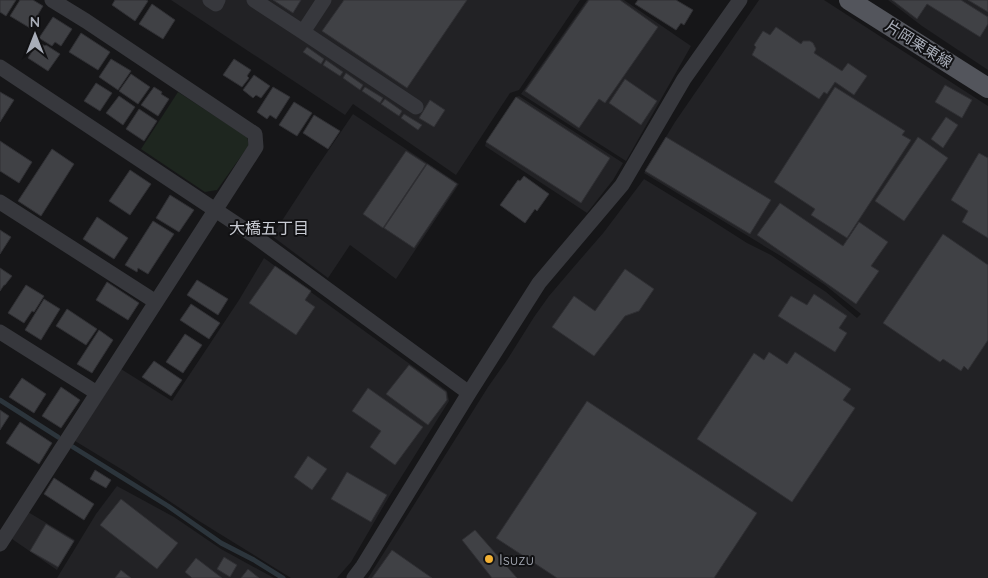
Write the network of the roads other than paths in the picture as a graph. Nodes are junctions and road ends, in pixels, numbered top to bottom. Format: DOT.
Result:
graph roads {
  1 [pos="52,0"];
  2 [pos="210,0"];
  3 [pos="218,0"];
  4 [pos="254,0"];
  5 [pos="324,0"];
  6 [pos="740,0"];
  7 [pos="849,0"];
  8 [pos="303,32"];
  9 [pos="0,67"];
  10 [pos="988,88"];
  11 [pos="416,107"];
  12 [pos="0,202"];
  13 [pos="214,211"];
  14 [pos="156,302"];
  15 [pos="1,336"];
  16 [pos="97,393"];
  17 [pos="469,393"];
  18 [pos="0,544"];
  19 [pos="354,578"];
  1 -- 13 [label="street"];
  2 -- 3 [label="street"];
  4 -- 8 [label="street"];
  5 -- 8 [label="street"];
  6 -- 17 [label="street"];
  7 -- 10 [label="main road, 片岡栗東線"];
  8 -- 11 [label="street"];
  9 -- 13 [label="street"];
  12 -- 14 [label="street"];
  13 -- 14 [label="street"];
  13 -- 17 [label="street"];
  14 -- 16 [label="street"];
  15 -- 16 [label="street"];
  16 -- 18 [label="street"];
  17 -- 19 [label="street"];
}
